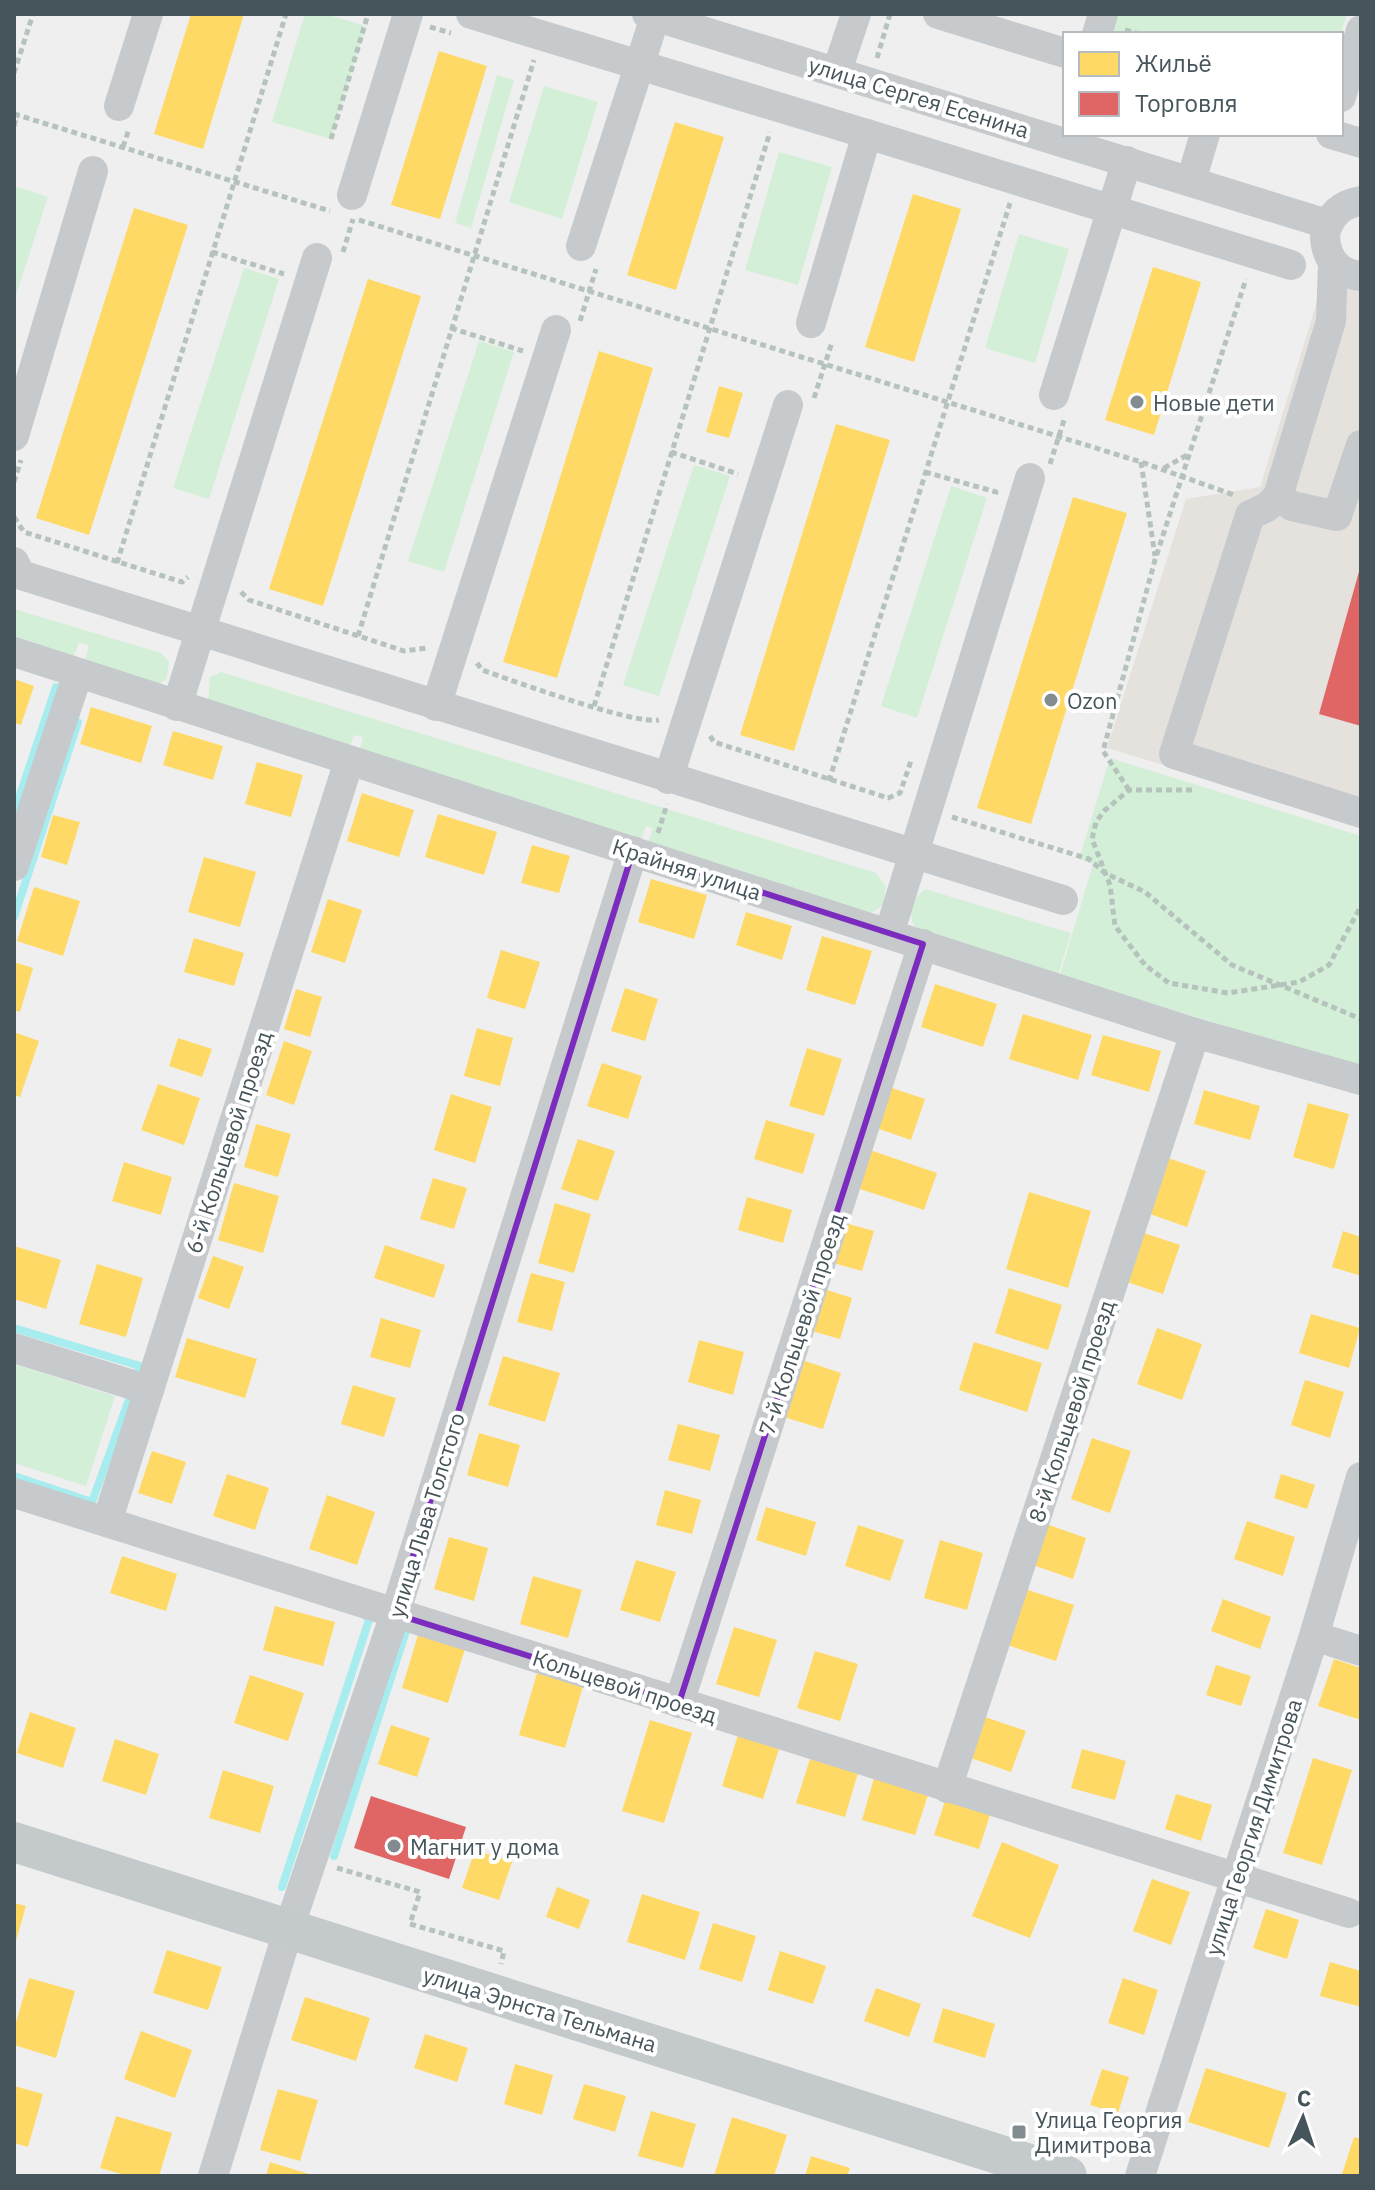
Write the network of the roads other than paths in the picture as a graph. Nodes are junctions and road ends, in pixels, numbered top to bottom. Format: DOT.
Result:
graph roads {
  1 [pos="148,14"];
  2 [pos="408,14"];
  3 [pos="471,14"];
  4 [pos="856,14"];
  5 [pos="938,14"];
  6 [pos="651,15"];
  7 [pos="971,19"];
  8 [pos="1361,30"];
  9 [pos="1063,52"];
  10 [pos="639,63"];
  11 [pos="837,71"];
  12 [pos="1343,90"];
  13 [pos="119,106"];
  14 [pos="867,134"];
  15 [pos="1204,136"];
  16 [pos="1338,136"];
  17 [pos="1361,143"];
  18 [pos="1127,161"];
  19 [pos="93,171"];
  20 [pos="1191,181"];
  21 [pos="1361,201"];
  22 [pos="353,207"];
  23 [pos="1112,210"];
  24 [pos="1327,224"];
  25 [pos="590,253"];
  26 [pos="328,261"];
  27 [pos="1333,263"];
  28 [pos="1291,265"];
  29 [pos="1361,276"];
  30 [pos="811,323"];
  31 [pos="566,332"];
  32 [pos="1061,401"];
  33 [pos="799,407"];
  34 [pos="14,436"];
  35 [pos="1361,445"];
  36 [pos="1040,473"];
  37 [pos="1272,501"];
  38 [pos="14,562"];
  39 [pos="200,633"];
  40 [pos="14,652"];
  41 [pos="78,673"];
  42 [pos="177,706"];
  43 [pos="436,706"];
  44 [pos="349,761"];
  45 [pos="672,779"];
  46 [pos="1361,813"];
  47 [pos="642,854"];
  48 [pos="914,855"];
  49 [pos="14,866"];
  50 [pos="1063,900"];
  51 [pos="889,934"];
  52 [pos="923,944"];
  53 [pos="1195,1033"];
  54 [pos="1361,1080"];
  55 [pos="14,1348"];
  56 [pos="149,1390"];
  57 [pos="1361,1477"];
  58 [pos="14,1493"];
  59 [pos="107,1522"];
  60 [pos="395,1614"];
  61 [pos="1314,1636"];
  62 [pos="1361,1651"];
  63 [pos="679,1703"];
  64 [pos="947,1788"];
  65 [pos="14,1842"];
  66 [pos="1236,1879"];
  67 [pos="1349,1913"];
  68 [pos="288,1931"];
  69 [pos="213,2176"];
  70 [pos="1067,2176"];
  71 [pos="1140,2176"];
  1 -- 13 [label="street"];
  2 -- 22 [label="street"];
  3 -- 10 [label="street"];
  4 -- 11 [label="street"];
  5 -- 7 [label="street"];
  6 -- 10 [label="street"];
  6 -- 11 [label="street, улица Сергея Есенина"];
  7 -- 9 [label="street"];
  8 -- 12 [label="street"];
  10 -- 14 [label="street"];
  10 -- 25 [label="street"];
  11 -- 18 [label="street, улица Сергея Есенина"];
  14 -- 23 [label="street"];
  14 -- 30 [label="street"];
  15 -- 20 [label="street"];
  16 -- 17 [label="street"];
  18 -- 20 [label="street, улица Сергея Есенина"];
  18 -- 23 [label="street"];
  19 -- 34 [label="street"];
  20 -- 24 [label="street, улица Сергея Есенина"];
  21 -- 24 [label="street"];
  23 -- 28 [label="street"];
  23 -- 32 [label="street"];
  24 -- 27 [label="street"];
  26 -- 39 [label="street"];
  27 -- 29 [label="street"];
  27 -- 37 [label="street"];
  31 -- 43 [label="street"];
  33 -- 45 [label="street"];
  35 -- 37 [label="street"];
  36 -- 48 [label="street"];
  37 -- 46 [label="street"];
  38 -- 39 [label="street"];
  39 -- 42 [label="street"];
  39 -- 43 [label="street"];
  40 -- 41 [label="street, Крайняя улица"];
  41 -- 42 [label="street, Крайняя улица"];
  41 -- 49 [label="street"];
  42 -- 44 [label="street, Крайняя улица"];
  43 -- 45 [label="street"];
  44 -- 47 [label="street, Крайняя улица"];
  44 -- 56 [label="street, 6-й Кольцевой проезд"];
  45 -- 48 [label="street"];
  47 -- 51 [label="street, Крайняя улица"];
  47 -- 60 [label="street, улица Льва Толстого"];
  48 -- 50 [label="street"];
  48 -- 51 [label="street"];
  51 -- 52 [label="street, Крайняя улица"];
  52 -- 53 [label="street, Крайняя улица"];
  52 -- 63 [label="street, 7-й Кольцевой проезд"];
  53 -- 54 [label="street, Крайняя улица"];
  53 -- 64 [label="street, 8-й Кольцевой проезд"];
  55 -- 56 [label="street"];
  56 -- 59 [label="street, 6-й Кольцевой проезд"];
  57 -- 61 [label="street, улица Георгия Димитрова"];
  58 -- 59 [label="street, Кольцевой проезд"];
  59 -- 60 [label="street, Кольцевой проезд"];
  60 -- 63 [label="street, Кольцевой проезд"];
  60 -- 68 [label="street, улица Льва Толстого"];
  61 -- 62 [label="street"];
  61 -- 66 [label="street, улица Георгия Димитрова"];
  63 -- 64 [label="street, Кольцевой проезд"];
  64 -- 66 [label="street, Кольцевой проезд"];
  65 -- 68 [label="main road, улица Эрнста Тельмана"];
  66 -- 67 [label="street, Кольцевой проезд"];
  66 -- 71 [label="street, улица Георгия Димитрова"];
  68 -- 69 [label="street, улица Льва Толстого"];
  68 -- 70 [label="main road, улица Эрнста Тельмана"];
}
